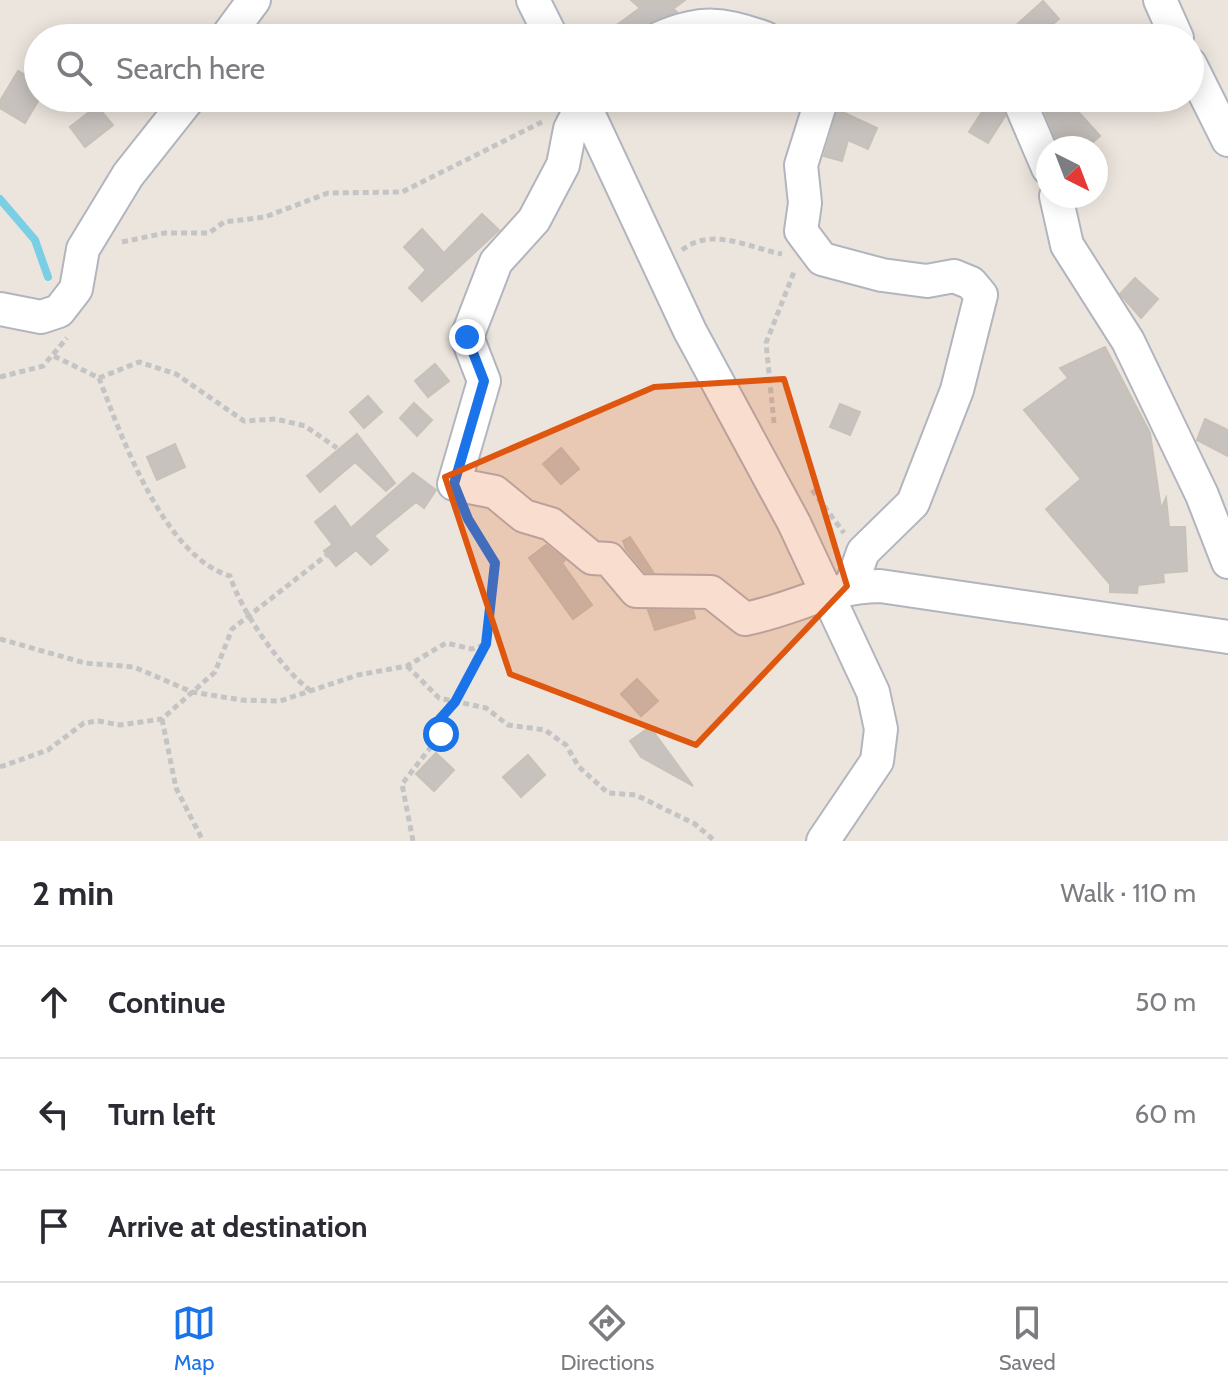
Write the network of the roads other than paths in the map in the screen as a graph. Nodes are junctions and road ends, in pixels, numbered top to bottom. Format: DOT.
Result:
graph roads {
  1 [pos="254,0"];
  2 [pos="1160,0"];
  3 [pos="236,24"];
  4 [pos="1171,24"];
  5 [pos="1204,92"];
  6 [pos="178,112"];
  7 [pos="578,112"];
  8 [pos="583,112"];
  9 [pos="818,112"];
  10 [pos="1024,112"];
  11 [pos="1036,140"];
  12 [pos="1228,140"];
  13 [pos="1059,208"];
  14 [pos="0,309"];
  15 [pos="1228,562"];
  16 [pos="838,589"];
  17 [pos="1228,637"];
  18 [pos="832,836"];
  1 -- 3 [label="street"];
  2 -- 4 [label="street"];
  5 -- 12 [label="street"];
  6 -- 14 [label="street"];
  7 -- 16 [label="street"];
  8 -- 16 [label="street"];
  9 -- 16 [label="street"];
  10 -- 11 [label="street"];
  13 -- 15 [label="street"];
  16 -- 17 [label="street"];
  16 -- 18 [label="street"];
}
